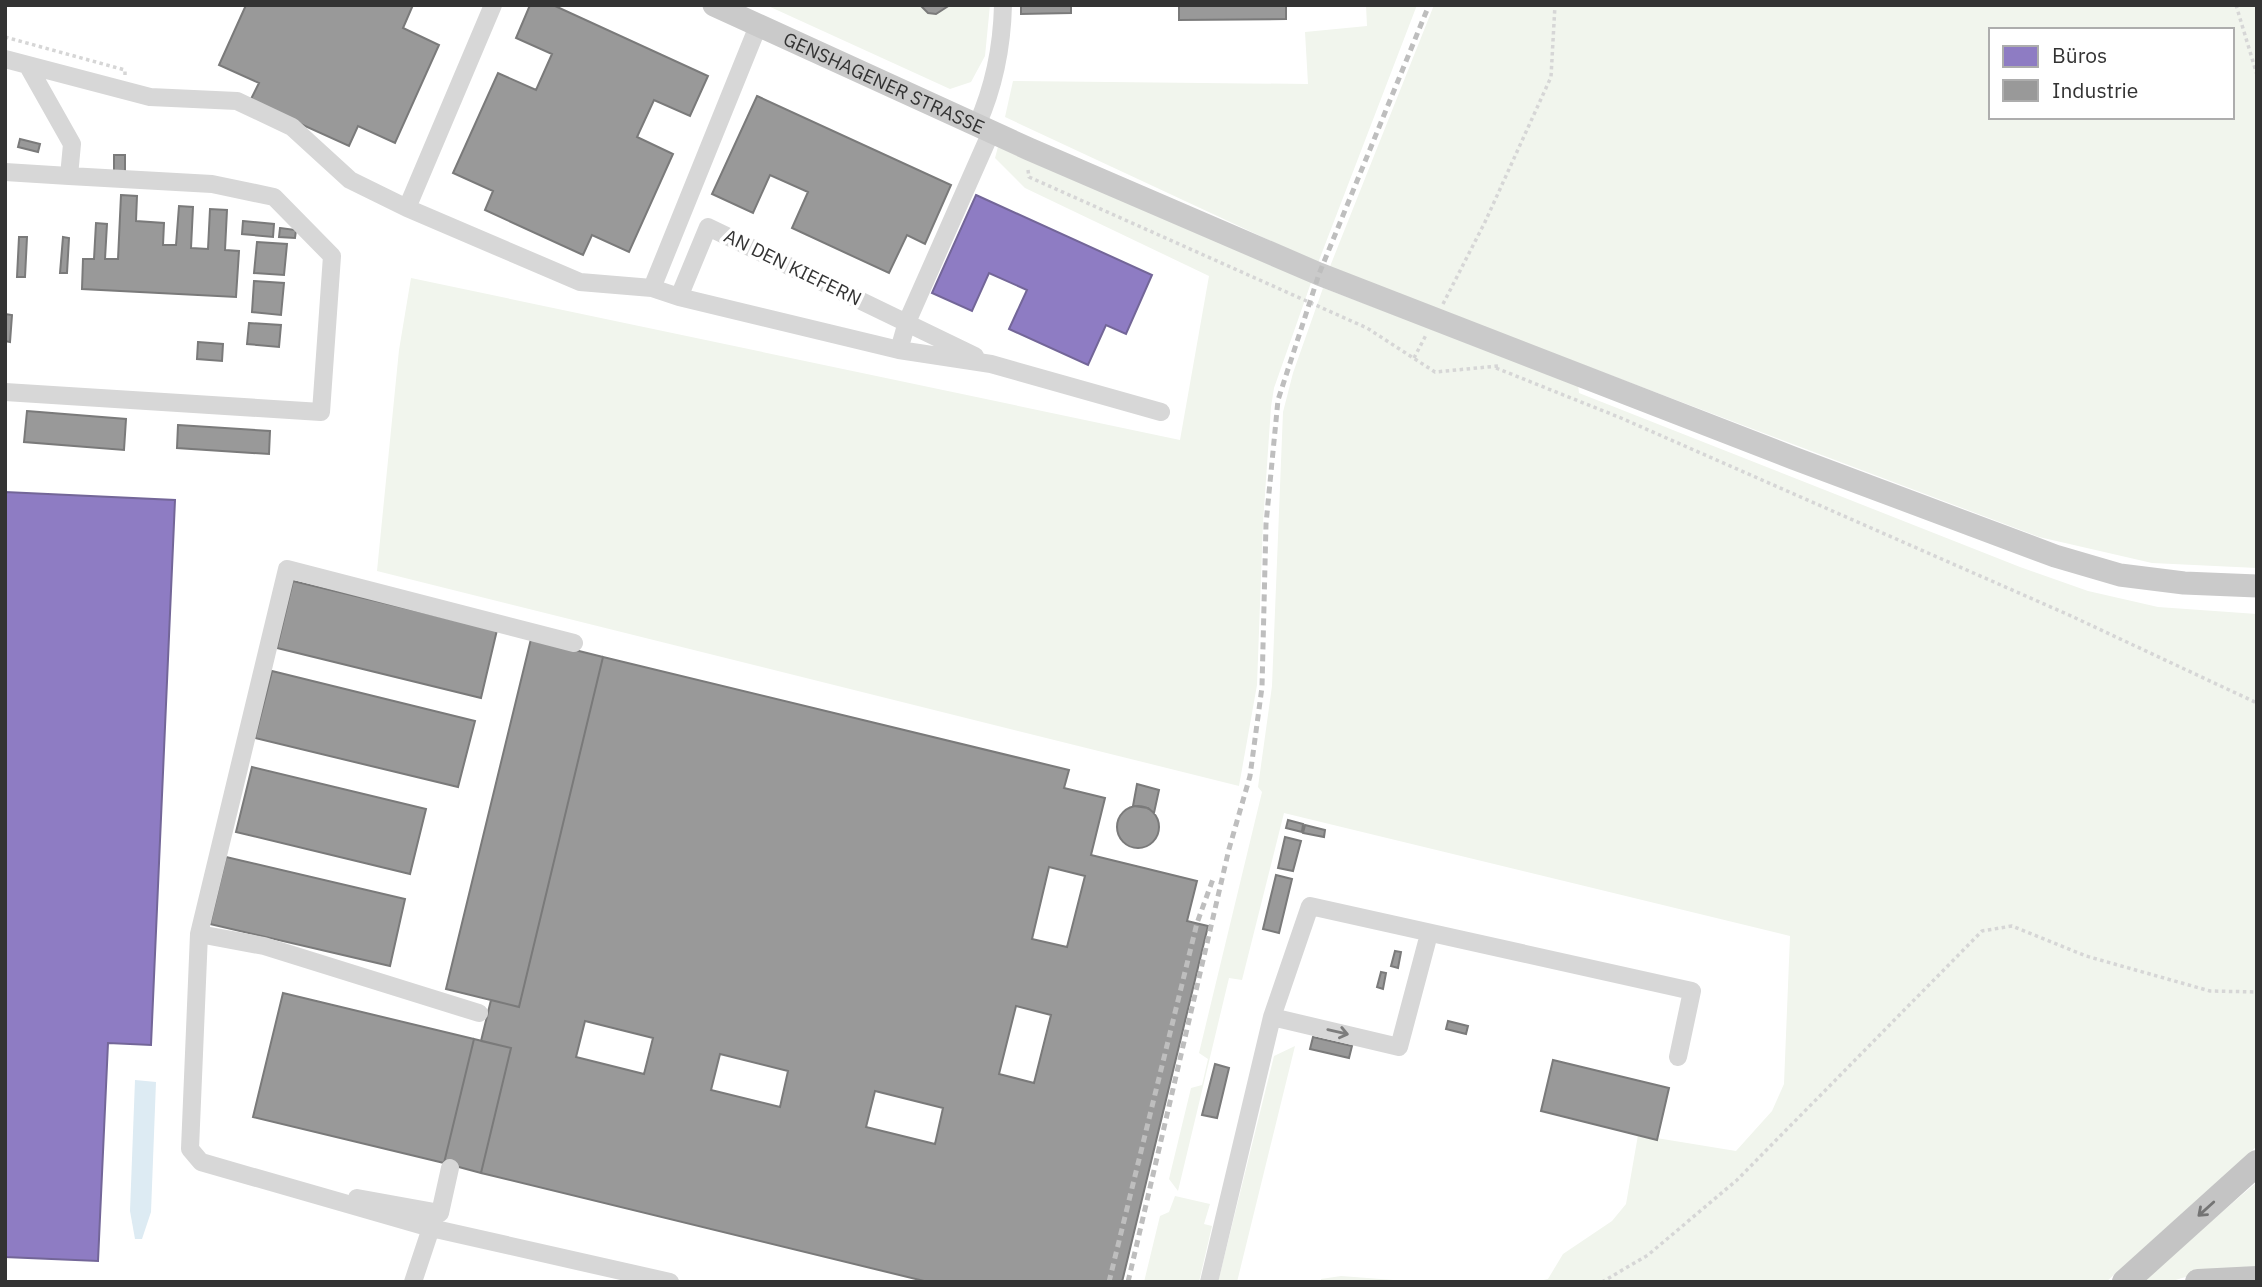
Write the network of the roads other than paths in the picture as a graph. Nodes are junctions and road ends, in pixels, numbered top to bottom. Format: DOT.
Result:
graph roads {
  1 [pos="493,5"];
  2 [pos="715,5"];
  3 [pos="1003,5"];
  4 [pos="758,26"];
  5 [pos="5,59"];
  6 [pos="28,66"];
  7 [pos="984,129"];
  8 [pos="5,172"];
  9 [pos="69,176"];
  10 [pos="407,208"];
  11 [pos="652,288"];
  12 [pos="679,297"];
  13 [pos="908,322"];
  14 [pos="899,350"];
  15 [pos="991,364"];
  16 [pos="5,392"];
  17 [pos="1161,412"];
  18 [pos="2257,586"];
  19 [pos="574,643"];
  20 [pos="198,933"];
  21 [pos="1429,934"];
  22 [pos="479,1013"];
  23 [pos="1272,1017"];
  24 [pos="1678,1057"];
  25 [pos="2257,1163"];
  26 [pos="450,1168"];
  27 [pos="329,1199"];
  28 [pos="431,1228"];
  29 [pos="2257,1279"];
  30 [pos="413,1282"];
  31 [pos="670,1282"];
  32 [pos="1209,1282"];
  33 [pos="2124,1282"];
  34 [pos="2198,1282"];
  1 -- 10 [label="street"];
  2 -- 4 [label="main road, GENSHAGENER STRASSE"];
  3 -- 7 [label="street"];
  4 -- 7 [label="main road, GENSHAGENER STRASSE"];
  4 -- 11 [label="street"];
  5 -- 6 [label="street, AN DEN KIEFERN"];
  6 -- 9 [label="street"];
  6 -- 10 [label="street, AN DEN KIEFERN"];
  7 -- 13 [label="street"];
  7 -- 18 [label="main road, GENSHAGENER STRASSE"];
  8 -- 9 [label="street"];
  9 -- 16 [label="street"];
  10 -- 11 [label="street, AN DEN KIEFERN"];
  11 -- 12 [label="street, AN DEN KIEFERN"];
  12 -- 13 [label="street, AN DEN KIEFERN"];
  12 -- 14 [label="street, AN DEN KIEFERN"];
  13 -- 14 [label="street"];
  13 -- 15 [label="street, AN DEN KIEFERN"];
  14 -- 15 [label="street, AN DEN KIEFERN"];
  15 -- 17 [label="street, AN DEN KIEFERN"];
  19 -- 20 [label="street"];
  20 -- 22 [label="street"];
  20 -- 27 [label="street"];
  21 -- 23 [label="street"];
  23 -- 21 [label="street, one-way"];
  21 -- 24 [label="street"];
  23 -- 32 [label="street"];
  25 -- 33 [label="highway, one-way"];
  26 -- 27 [label="street"];
  27 -- 28 [label="street"];
  28 -- 30 [label="street"];
  28 -- 31 [label="street"];
  29 -- 34 [label="highway"];
}
